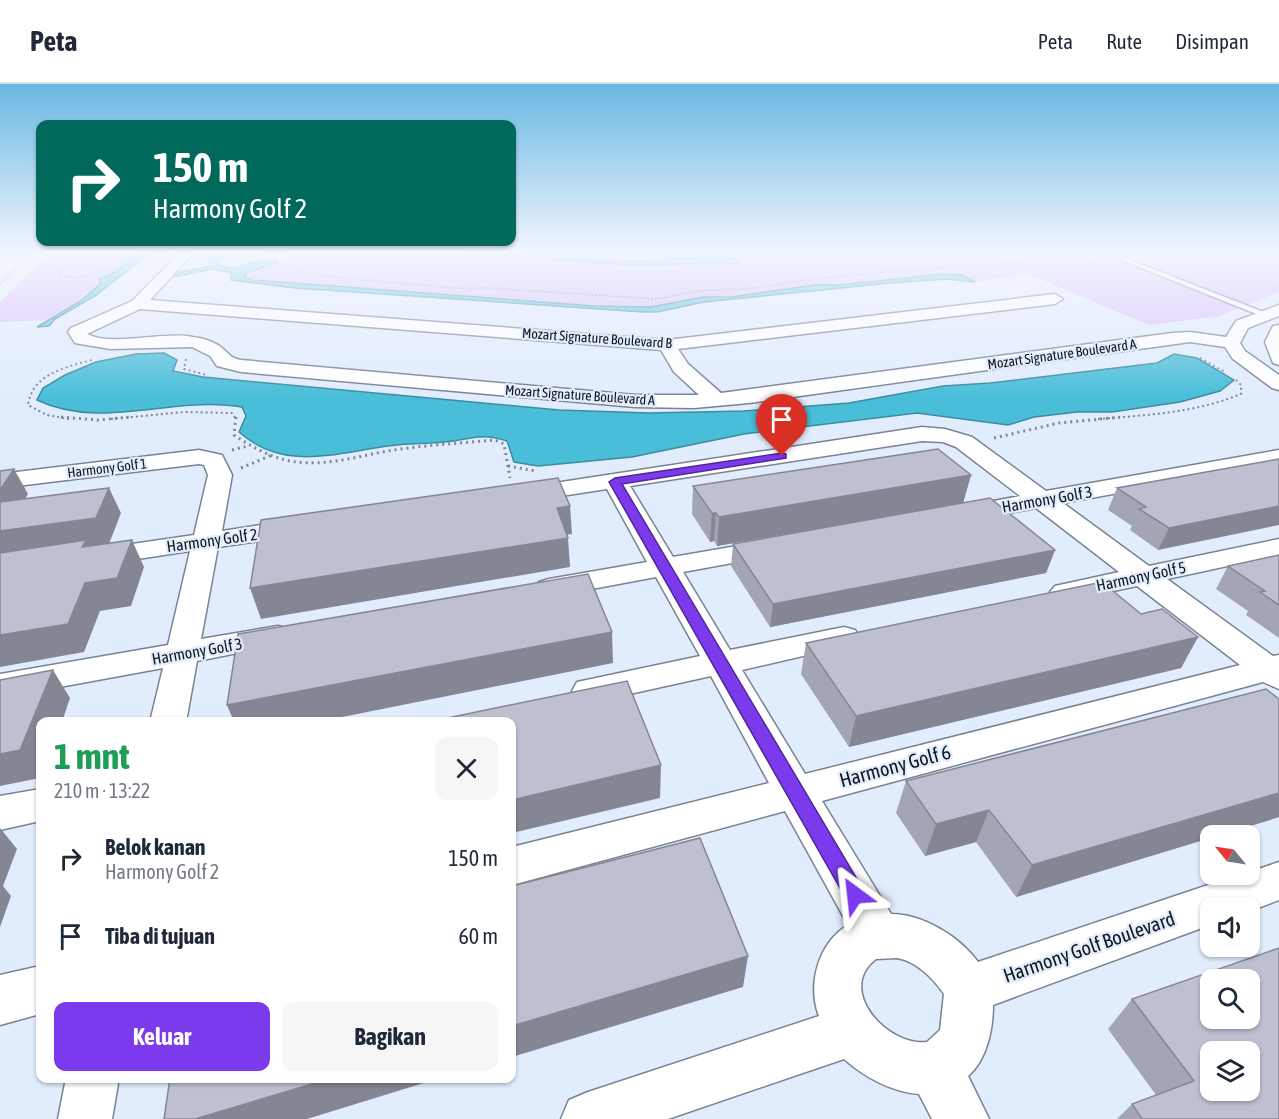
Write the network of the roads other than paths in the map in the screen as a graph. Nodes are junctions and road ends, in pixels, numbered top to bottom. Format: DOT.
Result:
graph roads {
  1 [pos="142,299"];
  2 [pos="1052,299"];
  3 [pos="1238,299"];
  4 [pos="1241,299"];
  5 [pos="138,304"];
  6 [pos="1274,312"];
  7 [pos="1279,330"];
  8 [pos="1231,343"];
  9 [pos="666,345"];
  10 [pos="1279,359"];
  11 [pos="681,368"];
  12 [pos="1279,384"];
  13 [pos="716,400"];
  14 [pos="674,402"];
  15 [pos="1279,457"];
  16 [pos="0,481"];
  17 [pos="615,482"];
  18 [pos="502,498"];
  19 [pos="1041,500"];
  20 [pos="935,519"];
  21 [pos="324,524"];
  22 [pos="206,541"];
  23 [pos="794,544"];
  24 [pos="1279,547"];
  25 [pos="80,559"];
  26 [pos="664,567"];
  27 [pos="1143,575"];
  28 [pos="523,592"];
  29 [pos="1037,597"];
  30 [pos="873,632"];
  31 [pos="300,633"];
  32 [pos="182,654"];
  33 [pos="720,663"];
  34 [pos="1275,671"];
  35 [pos="0,686"];
  36 [pos="557,697"];
  37 [pos="169,717"];
  38 [pos="796,792"];
  39 [pos="36,806"];
  40 [pos="0,813"];
  41 [pos="516,866"];
  42 [pos="1279,882"];
  43 [pos="879,937"];
  44 [pos="967,990"];
  45 [pos="36,991"];
  46 [pos="0,1000"];
  47 [pos="851,1030"];
  48 [pos="933,1067"];
  49 [pos="92,1083"];
  50 [pos="85,1119"];
  51 [pos="588,1119"];
  52 [pos="962,1119"];
  1 -- 5 [label="street, Mozart Signature Boulevard A"];
  2 -- 9 [label="street, Mozart Signature Boulevard B"];
  3 -- 6 [label="lane"];
  4 -- 6 [label="lane"];
  5 -- 9 [label="street, Mozart Signature Boulevard B"];
  5 -- 14 [label="street, Mozart Signature Boulevard A"];
  6 -- 8 [label="street"];
  7 -- 10 [label="street"];
  8 -- 12 [label="street"];
  8 -- 13 [label="street, Mozart Signature Boulevard A"];
  9 -- 11 [label="street"];
  11 -- 13 [label="street"];
  11 -- 14 [label="street"];
  13 -- 14 [label="street, Mozart Signature Boulevard A"];
  15 -- 19 [label="street, Harmony Golf 3"];
  16 -- 22 [label="street, Harmony Golf 1"];
  17 -- 18 [label="street"];
  17 -- 19 [label="street"];
  17 -- 26 [label="street"];
  19 -- 20 [label="street, Harmony Golf 3"];
  19 -- 27 [label="street"];
  21 -- 22 [label="street, Harmony Golf 2"];
  22 -- 25 [label="street, Harmony Golf 2"];
  22 -- 32 [label="street"];
  23 -- 26 [label="street"];
  24 -- 27 [label="street, Harmony Golf 5"];
  26 -- 28 [label="street"];
  26 -- 33 [label="street"];
  27 -- 29 [label="street, Harmony Golf 5"];
  27 -- 34 [label="street"];
  30 -- 33 [label="street"];
  31 -- 32 [label="street, Harmony Golf 3"];
  32 -- 35 [label="street, Harmony Golf 3"];
  32 -- 37 [label="street"];
  33 -- 36 [label="street"];
  33 -- 38 [label="street"];
  34 -- 38 [label="street, Harmony Golf 6"];
  38 -- 41 [label="street, Harmony Golf 6"];
  38 -- 43 [label="street"];
  39 -- 40 [label="street"];
  42 -- 44 [label="street, Harmony Golf Boulevard"];
  43 -- 44 [label="street"];
  43 -- 47 [label="street"];
  44 -- 48 [label="street"];
  45 -- 46 [label="street"];
  47 -- 48 [label="street"];
  47 -- 51 [label="street"];
  48 -- 52 [label="street"];
  49 -- 50 [label="street"];
}
